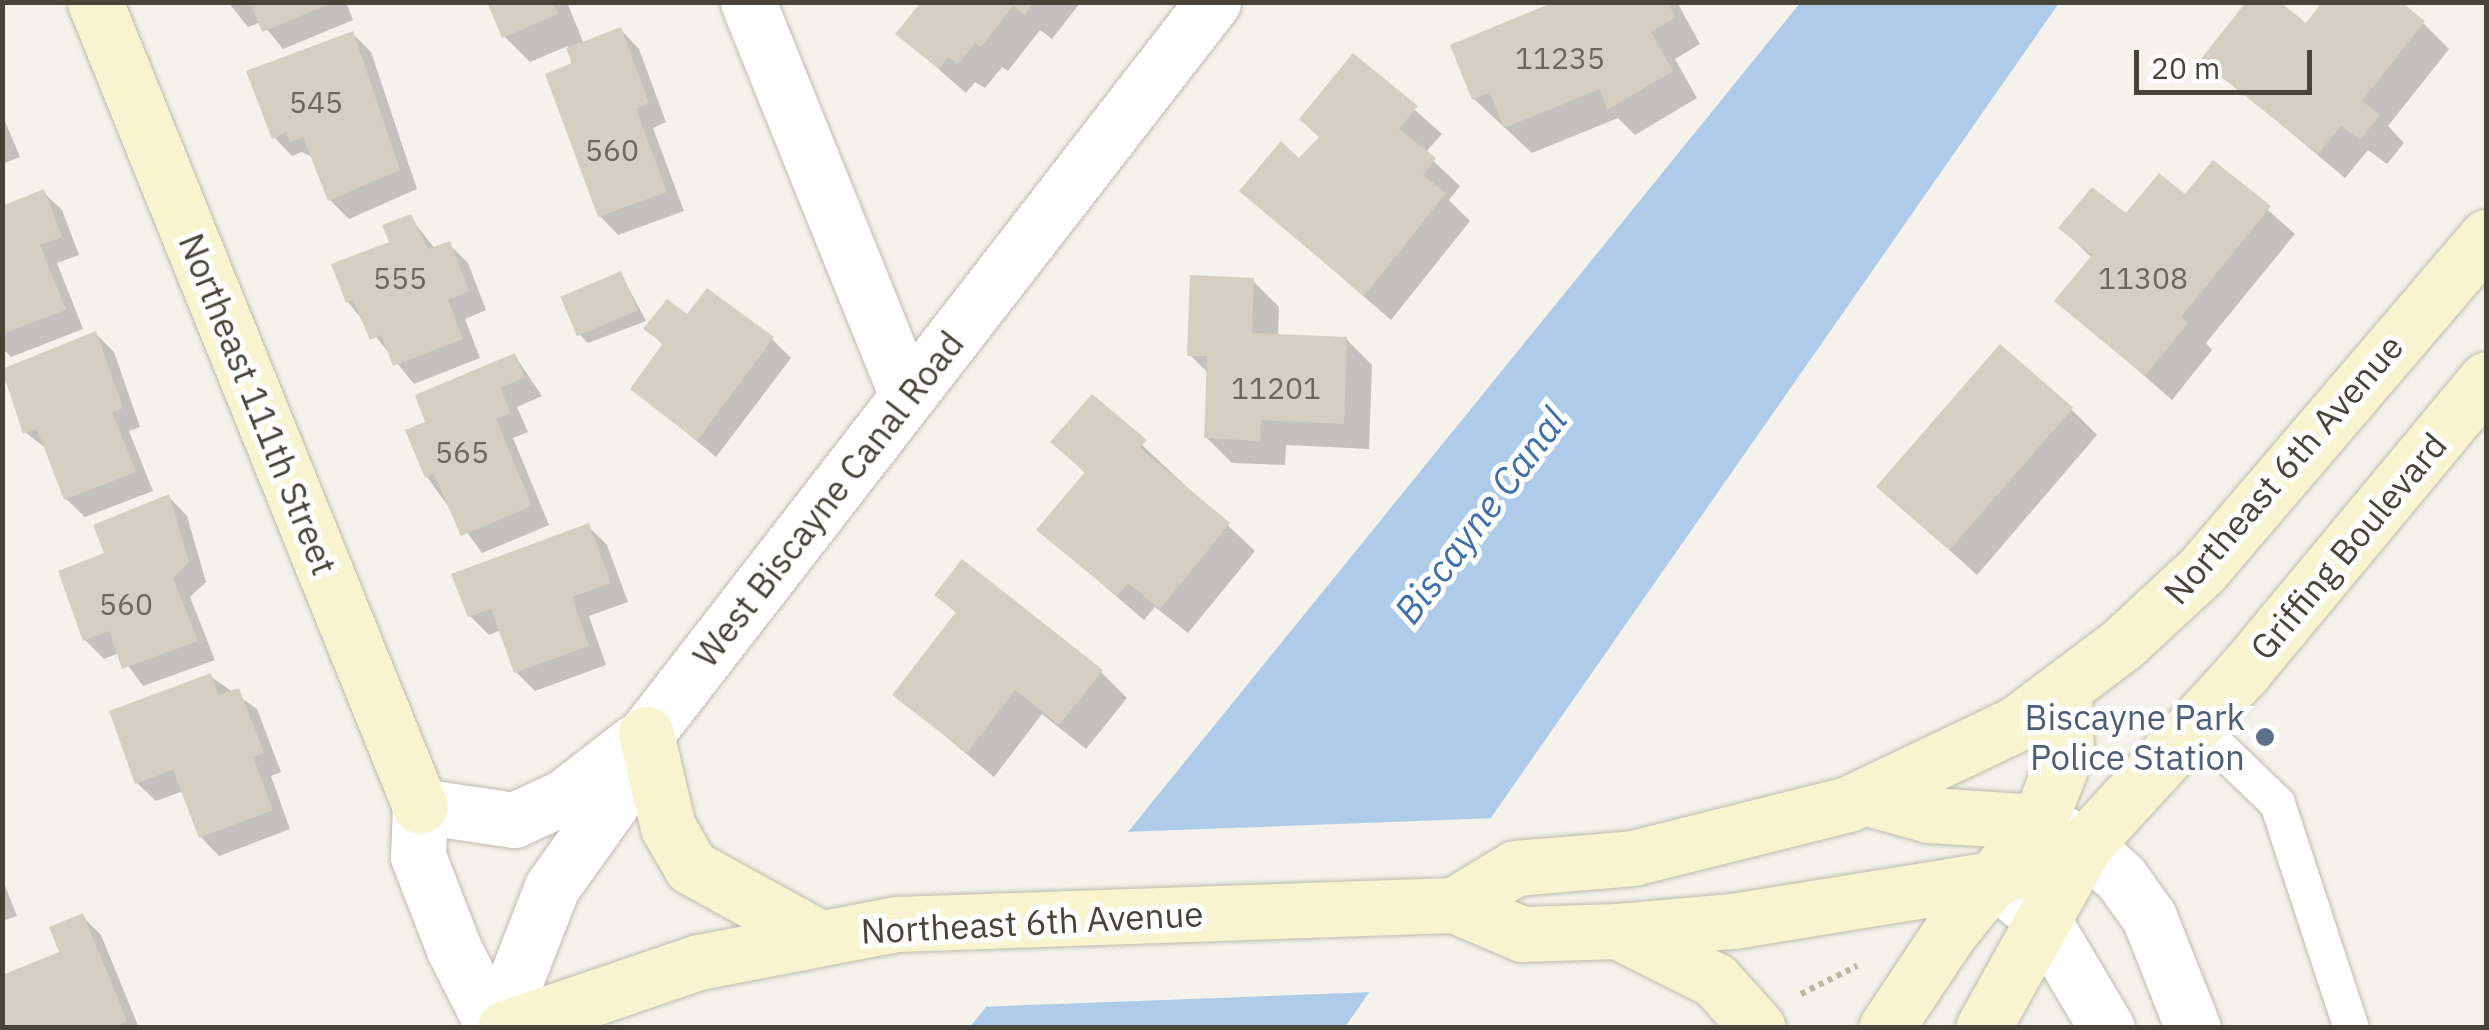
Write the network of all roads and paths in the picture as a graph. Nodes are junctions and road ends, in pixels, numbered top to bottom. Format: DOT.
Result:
graph roads {
  1 [pos="95,2"];
  2 [pos="748,2"];
  3 [pos="1212,2"];
  4 [pos="2486,237"];
  5 [pos="2486,378"];
  6 [pos="907,396"];
  7 [pos="2064,691"];
  8 [pos="2196,726"];
  9 [pos="646,734"];
  10 [pos="1864,797"];
  11 [pos="420,806"];
  12 [pos="2062,834"];
  13 [pos="1994,880"];
  14 [pos="1454,905"];
  15 [pos="2042,917"];
  16 [pos="1618,931"];
  17 [pos="818,936"];
  18 [pos="1868,961"];
  19 [pos="1770,1016"];
  20 [pos="499,1028"];
  21 [pos="1886,1028"];
  22 [pos="1983,1028"];
  23 [pos="2107,1028"];
  24 [pos="2194,1028"];
  25 [pos="2351,1028"];
  1 -- 11 [label="main road, Northeast 111th Street"];
  2 -- 6 [label="street"];
  3 -- 6 [label="street, West Biscayne Canal Road"];
  4 -- 7 [label="main road, Northeast 6th Avenue"];
  5 -- 8 [label="main road, Griffing Boulevard"];
  6 -- 9 [label="street, West Biscayne Canal Road"];
  7 -- 10 [label="main road, Northeast 6th Avenue"];
  7 -- 12 [label="main road, Griffing Boulevard"];
  8 -- 12 [label="main road, Griffing Boulevard"];
  8 -- 25 [label="lane"];
  9 -- 11 [label="street"];
  9 -- 17 [label="main road"];
  9 -- 20 [label="street, West Biscayne Canal Road"];
  10 -- 12 [label="main road"];
  10 -- 14 [label="main road, Northeast 6th Avenue"];
  11 -- 20 [label="street"];
  12 -- 13 [label="main road, Griffing Boulevard"];
  12 -- 15 [label="main road, Griffing Boulevard"];
  12 -- 24 [label="street"];
  13 -- 15 [label="street"];
  13 -- 16 [label="main road, Northeast 6th Avenue"];
  13 -- 21 [label="main road, Griffing Boulevard"];
  14 -- 16 [label="main road, Northeast 6th Avenue"];
  14 -- 17 [label="main road, Northeast 6th Avenue"];
  15 -- 22 [label="main road, Griffing Boulevard"];
  15 -- 23 [label="street"];
  16 -- 19 [label="main road"];
  17 -- 20 [label="main road, Northeast 6th Avenue"];
  18 -- 19 [label="path"];
}
